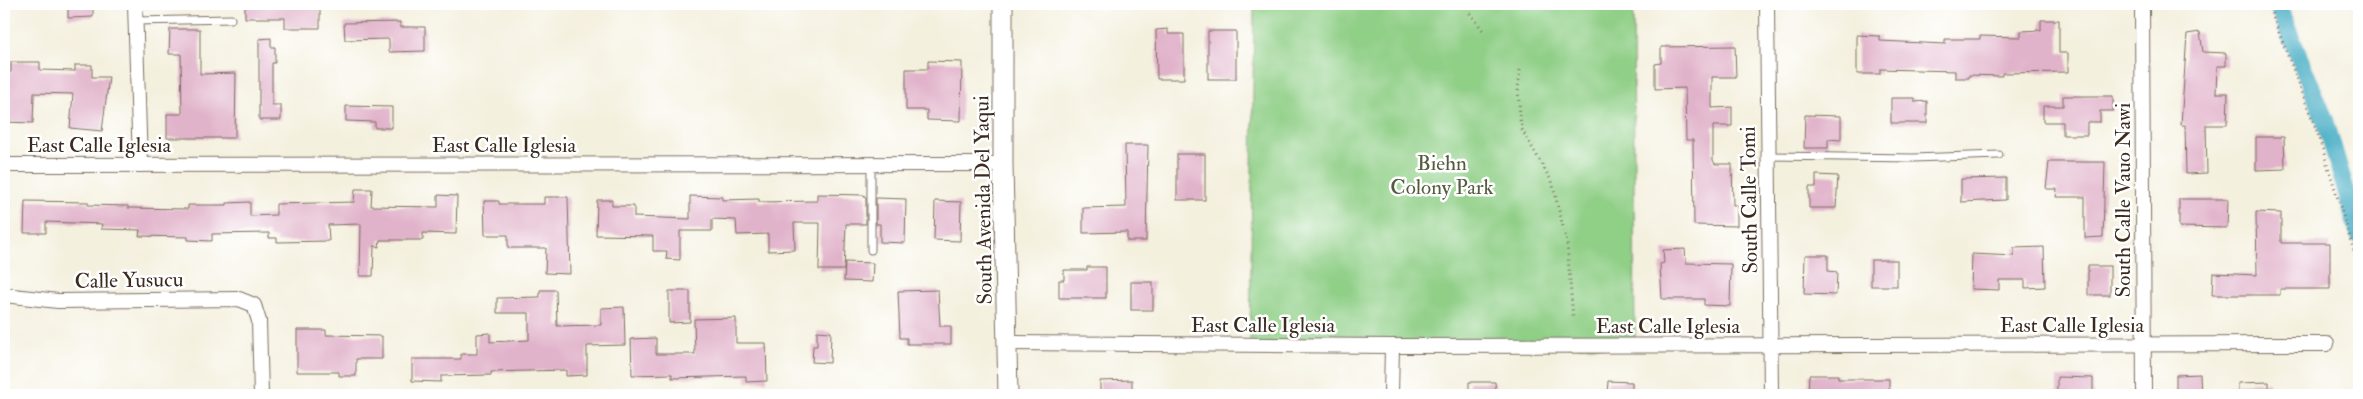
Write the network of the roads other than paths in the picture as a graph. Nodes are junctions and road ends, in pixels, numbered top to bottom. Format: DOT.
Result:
graph roads {
  1 [pos="135,4"];
  2 [pos="1004,4"];
  3 [pos="1767,4"];
  4 [pos="2142,4"];
  5 [pos="231,19"];
  6 [pos="136,21"];
  7 [pos="1769,156"];
  8 [pos="1999,156"];
  9 [pos="871,164"];
  10 [pos="1003,164"];
  11 [pos="4,165"];
  12 [pos="140,166"];
  13 [pos="871,250"];
  14 [pos="4,295"];
  15 [pos="1008,343"];
  16 [pos="2144,344"];
  17 [pos="2327,344"];
  18 [pos="1392,346"];
  19 [pos="1771,346"];
  20 [pos="262,395"];
  21 [pos="1008,395"];
  22 [pos="1391,395"];
  23 [pos="1771,395"];
  24 [pos="2144,395"];
  1 -- 6 [label="street"];
  2 -- 10 [label="street, South Avenida Del Yaqui"];
  3 -- 7 [label="street, South Calle Tomi"];
  4 -- 16 [label="street, South Calle Vauo Nawi"];
  5 -- 6 [label="lane"];
  6 -- 12 [label="street"];
  7 -- 8 [label="lane"];
  7 -- 19 [label="street, South Calle Tomi"];
  9 -- 10 [label="street, East Calle Iglesia"];
  9 -- 12 [label="street, East Calle Iglesia"];
  9 -- 13 [label="lane"];
  10 -- 15 [label="street, South Avenida Del Yaqui"];
  11 -- 12 [label="street, East Calle Iglesia"];
  14 -- 20 [label="street, Calle Yusucu"];
  15 -- 18 [label="street, East Calle Iglesia"];
  15 -- 21 [label="street, South Avenida Del Yaqui"];
  16 -- 17 [label="street, East Calle Iglesia"];
  16 -- 19 [label="street, East Calle Iglesia"];
  16 -- 24 [label="street, South Calle Vauo Nawi"];
  18 -- 19 [label="street, East Calle Iglesia"];
  18 -- 22 [label="street"];
  19 -- 23 [label="street, South Calle Tomi"];
}
